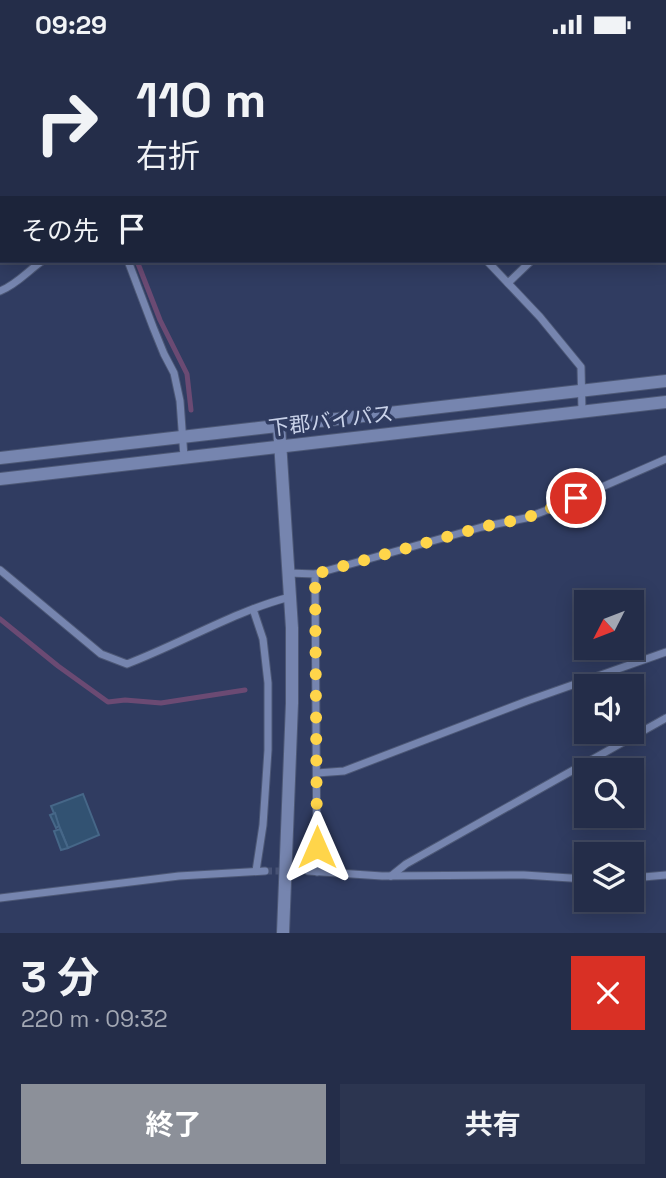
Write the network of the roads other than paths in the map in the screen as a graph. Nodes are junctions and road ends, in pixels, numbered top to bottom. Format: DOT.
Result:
graph roads {
  1 [pos="39,263"];
  2 [pos="129,263"];
  3 [pos="489,263"];
  4 [pos="528,263"];
  5 [pos="508,283"];
  6 [pos="0,291"];
  7 [pos="666,381"];
  8 [pos="583,391"];
  9 [pos="666,402"];
  10 [pos="582,412"];
  11 [pos="279,426"];
  12 [pos="183,437"];
  13 [pos="281,446"];
  14 [pos="184,457"];
  15 [pos="0,458"];
  16 [pos="666,459"];
  17 [pos="0,478"];
  18 [pos="0,570"];
  19 [pos="289,573"];
  20 [pos="315,574"];
  21 [pos="290,597"];
  22 [pos="253,609"];
  23 [pos="666,652"];
  24 [pos="666,718"];
  25 [pos="317,773"];
  26 [pos="666,868"];
  27 [pos="308,870"];
  28 [pos="317,872"];
  29 [pos="666,875"];
  30 [pos="390,876"];
  31 [pos="644,877"];
  32 [pos="652,877"];
  33 [pos="574,878"];
  34 [pos="0,898"];
  35 [pos="283,933"];
  1 -- 6 [label="street"];
  2 -- 12 [label="street"];
  3 -- 5 [label="street"];
  4 -- 5 [label="street"];
  5 -- 8 [label="street"];
  7 -- 8 [label="street"];
  8 -- 10 [label="street"];
  8 -- 11 [label="street"];
  9 -- 10 [label="street, 下郡バイパス"];
  10 -- 13 [label="street, 下郡バイパス"];
  11 -- 12 [label="street"];
  11 -- 13 [label="street"];
  12 -- 14 [label="street"];
  12 -- 15 [label="street"];
  13 -- 14 [label="street, 下郡バイパス"];
  13 -- 19 [label="street"];
  14 -- 17 [label="street, 下郡バイパス"];
  16 -- 20 [label="street"];
  18 -- 22 [label="street"];
  19 -- 20 [label="street"];
  19 -- 21 [label="street"];
  20 -- 25 [label="street"];
  21 -- 22 [label="street"];
  21 -- 35 [label="street"];
  22 -- 34 [label="street"];
  23 -- 25 [label="street"];
  24 -- 30 [label="street"];
  25 -- 28 [label="street"];
  26 -- 32 [label="street"];
  27 -- 28 [label="street"];
  28 -- 30 [label="street"];
  29 -- 32 [label="street"];
  30 -- 33 [label="street"];
  31 -- 32 [label="street"];
}
